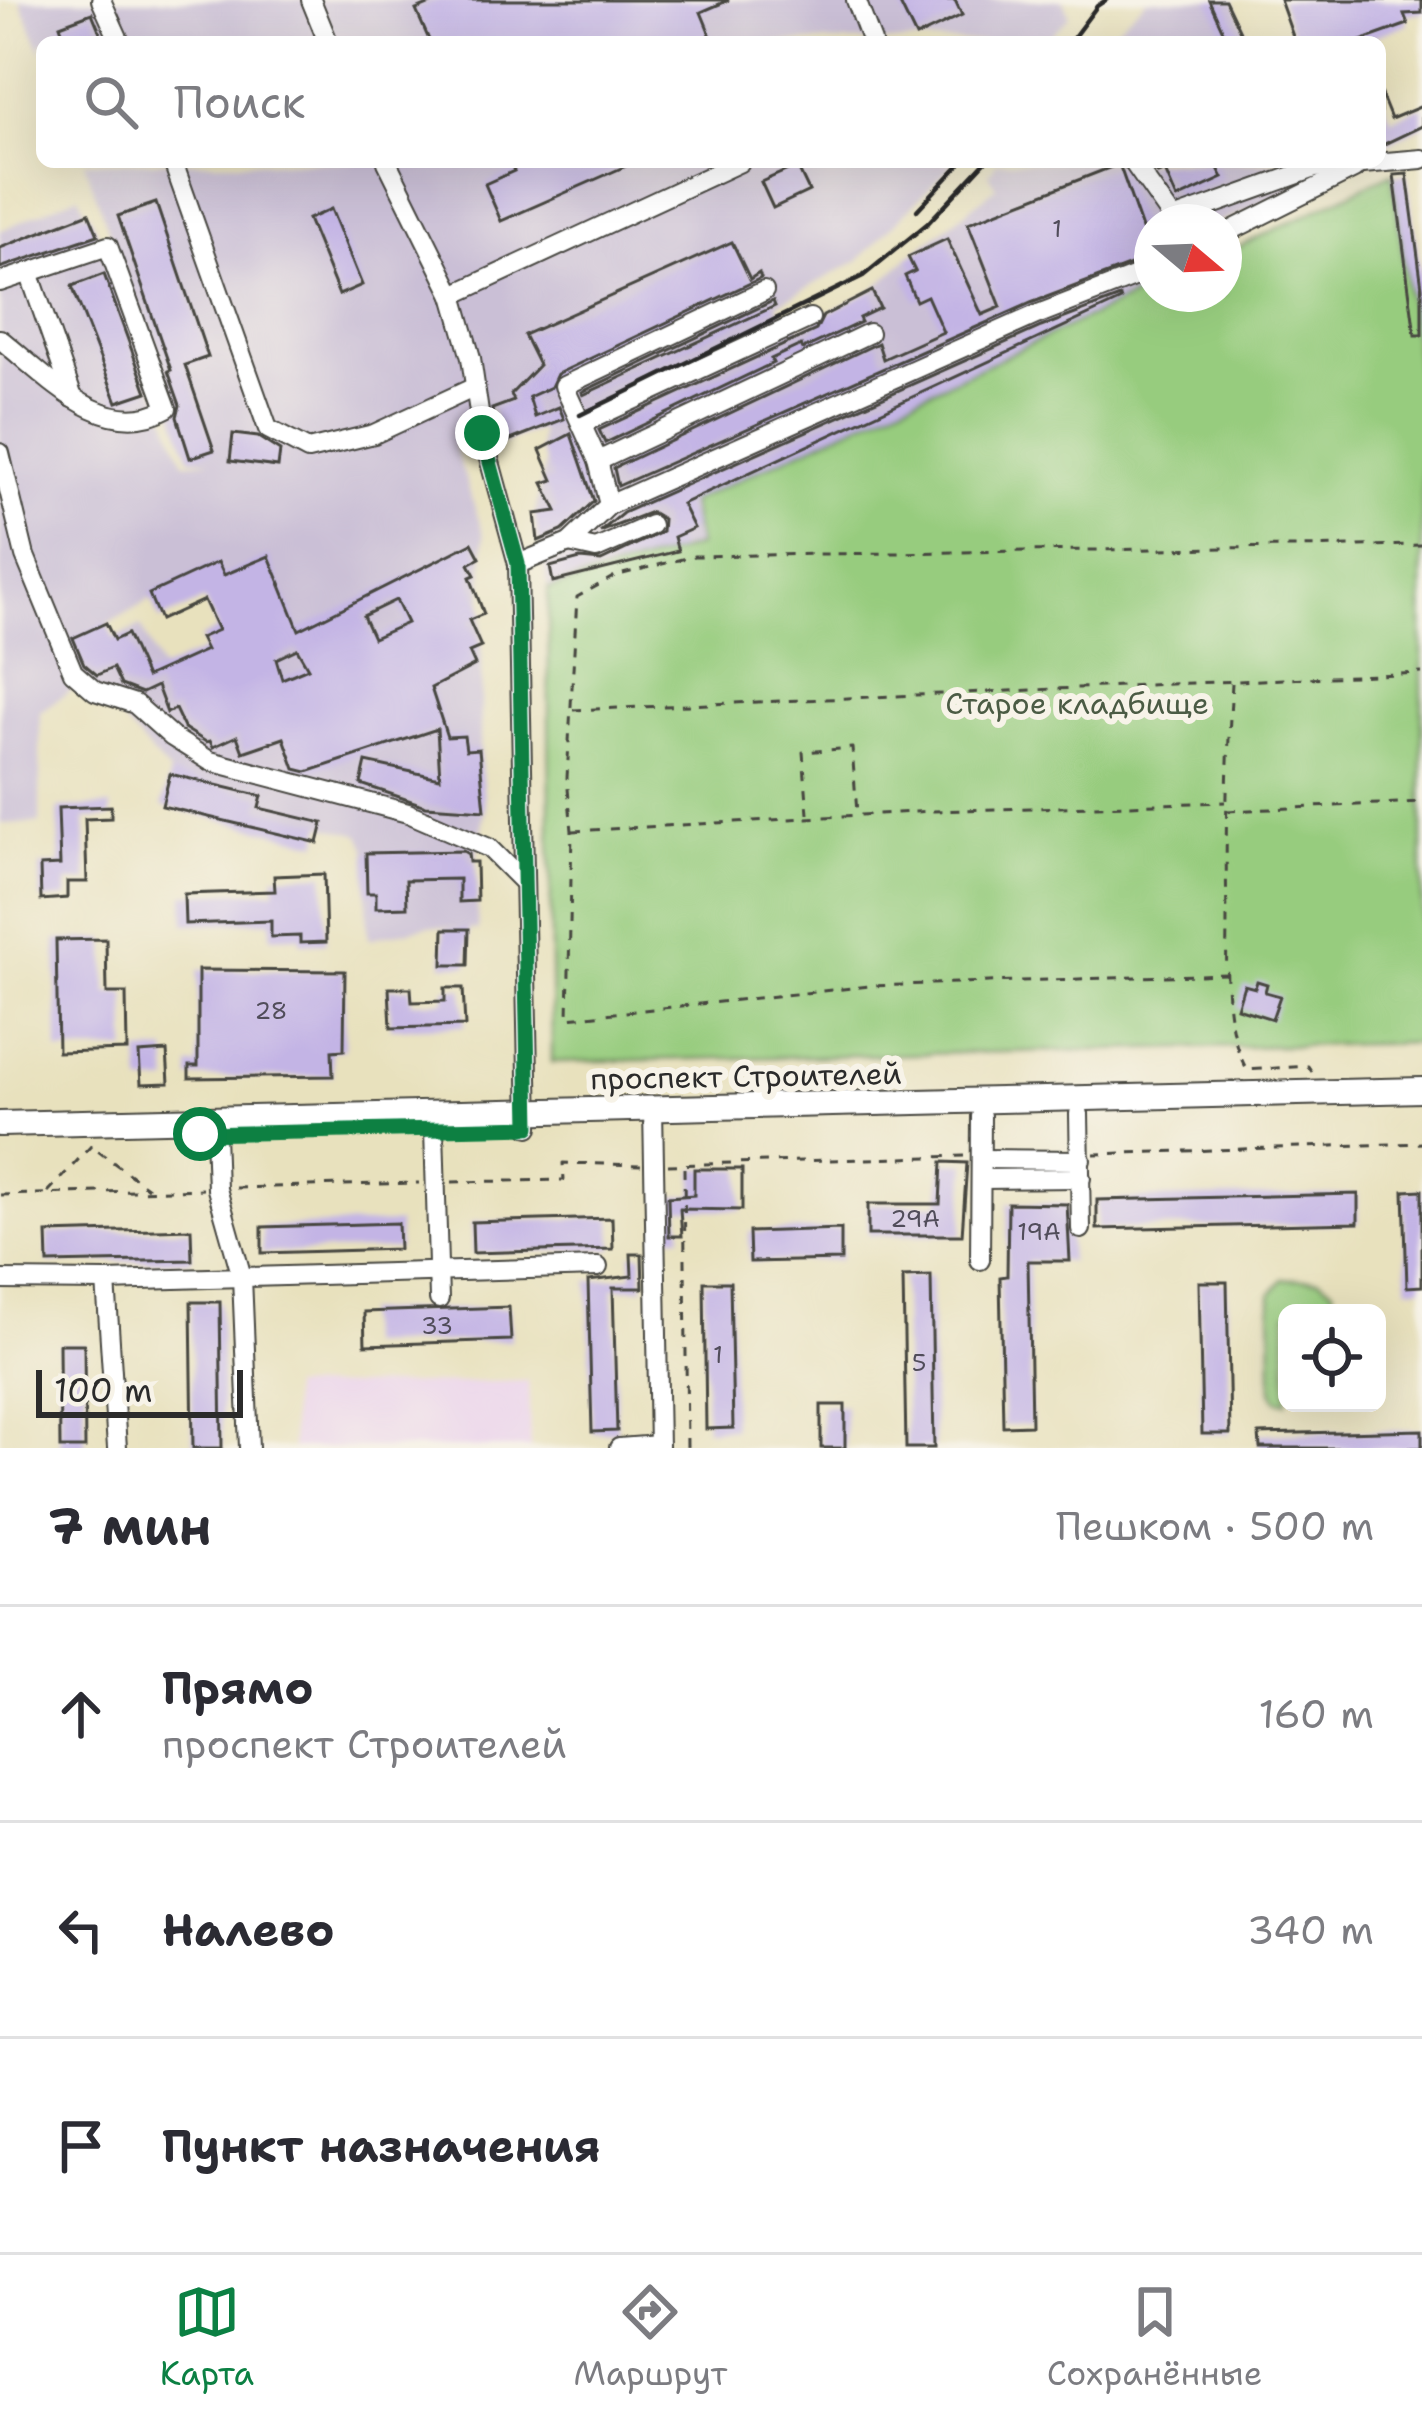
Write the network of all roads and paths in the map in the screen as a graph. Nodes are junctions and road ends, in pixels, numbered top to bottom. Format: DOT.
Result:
graph roads {
  1 [pos="101,0"];
  2 [pos="311,0"];
  3 [pos="856,0"];
  4 [pos="117,36"];
  5 [pos="326,36"];
  6 [pos="870,36"];
  7 [pos="1422,159"];
  8 [pos="1386,162"];
  9 [pos="175,168"];
  10 [pos="390,168"];
  11 [pos="727,168"];
  12 [pos="1137,168"];
  13 [pos="1315,168"];
  14 [pos="1356,168"];
  15 [pos="1242,225"];
  16 [pos="28,272"];
  17 [pos="1134,277"];
  18 [pos="0,282"];
  19 [pos="764,291"];
  20 [pos="453,295"];
  21 [pos="810,318"];
  22 [pos="869,333"];
  23 [pos="1,345"];
  24 [pos="476,387"];
  25 [pos="74,399"];
  26 [pos="583,423"];
  27 [pos="0,453"];
  28 [pos="598,461"];
  29 [pos="609,506"];
  30 [pos="651,525"];
  31 [pos="569,543"];
  32 [pos="1422,545"];
  33 [pos="518,564"];
  34 [pos="1422,673"];
  35 [pos="1232,681"];
  36 [pos="572,710"];
  37 [pos="1225,802"];
  38 [pos="1422,802"];
  39 [pos="1225,811"];
  40 [pos="857,815"];
  41 [pos="808,818"];
  42 [pos="572,831"];
  43 [pos="524,883"];
  44 [pos="1228,974"];
  45 [pos="1315,1076"];
  46 [pos="1422,1090"];
  47 [pos="1422,1106"];
  48 [pos="1078,1114"];
  49 [pos="653,1116"];
  50 [pos="982,1116"];
  51 [pos="528,1119"];
  52 [pos="0,1124"];
  53 [pos="434,1129"];
  54 [pos="215,1134"];
  55 [pos="0,1139"];
  56 [pos="1422,1143"];
  57 [pos="1081,1164"];
  58 [pos="684,1165"];
  59 [pos="981,1165"];
  60 [pos="654,1166"];
  61 [pos="435,1183"];
  62 [pos="217,1189"];
  63 [pos="151,1190"];
  64 [pos="47,1194"];
  65 [pos="0,1195"];
  66 [pos="1081,1228"];
  67 [pos="980,1261"];
  68 [pos="598,1267"];
  69 [pos="438,1272"];
  70 [pos="242,1277"];
  71 [pos="0,1280"];
  72 [pos="106,1281"];
  73 [pos="439,1299"];
  74 [pos="659,1447"];
  75 [pos="116,1448"];
  76 [pos="249,1448"];
  77 [pos="619,1448"];
  78 [pos="687,1448"];
  1 -- 4 [label="street"];
  2 -- 5 [label="street"];
  3 -- 6 [label="street"];
  7 -- 8 [label="street"];
  9 -- 24 [label="street"];
  10 -- 20 [label="street"];
  11 -- 20 [label="street"];
  12 -- 13 [label="street"];
  14 -- 15 [label="street"];
  16 -- 18 [label="street"];
  16 -- 25 [label="street"];
  16 -- 25 [label="street"];
  17 -- 29 [label="street"];
  19 -- 26 [label="street"];
  20 -- 24 [label="street"];
  21 -- 26 [label="street"];
  22 -- 28 [label="street"];
  23 -- 25 [label="street"];
  24 -- 33 [label="street"];
  26 -- 28 [label="street"];
  27 -- 43 [label="street"];
  28 -- 29 [label="street"];
  29 -- 31 [label="street"];
  30 -- 31 [label="street"];
  31 -- 33 [label="street"];
  32 -- 36 [label="path"];
  33 -- 43 [label="street"];
  34 -- 35 [label="path"];
  35 -- 36 [label="path"];
  35 -- 37 [label="path"];
  36 -- 42 [label="path"];
  37 -- 39 [label="path"];
  37 -- 40 [label="path"];
  38 -- 39 [label="path"];
  39 -- 44 [label="path"];
  40 -- 41 [label="path"];
  40 -- 41 [label="path"];
  41 -- 42 [label="path"];
  42 -- 44 [label="path"];
  43 -- 51 [label="street"];
  44 -- 45 [label="path"];
  46 -- 49 [label="main road, проспект Строителей"];
  47 -- 48 [label="main road, проспект Строителей"];
  48 -- 50 [label="main road, проспект Строителей"];
  48 -- 57 [label="street"];
  49 -- 50 [label="main road, проспект Строителей"];
  49 -- 51 [label="main road, проспект Строителей"];
  49 -- 60 [label="street"];
  50 -- 59 [label="street"];
  51 -- 52 [label="main road, проспект Строителей"];
  51 -- 53 [label="main road, проспект Строителей"];
  53 -- 54 [label="main road, проспект Строителей"];
  53 -- 61 [label="street"];
  54 -- 55 [label="main road, проспект Строителей"];
  54 -- 62 [label="street"];
  56 -- 57 [label="path"];
  57 -- 59 [label="street"];
  57 -- 66 [label="street"];
  58 -- 59 [label="path"];
  58 -- 60 [label="path"];
  58 -- 78 [label="path"];
  59 -- 67 [label="street"];
  60 -- 61 [label="path"];
  60 -- 74 [label="street"];
  61 -- 62 [label="path"];
  61 -- 69 [label="street"];
  62 -- 63 [label="path"];
  62 -- 70 [label="street"];
  63 -- 64 [label="path"];
  63 -- 64 [label="path"];
  64 -- 65 [label="path"];
  68 -- 69 [label="street"];
  69 -- 70 [label="street"];
  69 -- 73 [label="street"];
  70 -- 72 [label="street"];
  70 -- 76 [label="street"];
  71 -- 72 [label="street"];
  72 -- 75 [label="street"];
  74 -- 77 [label="street"];
}
